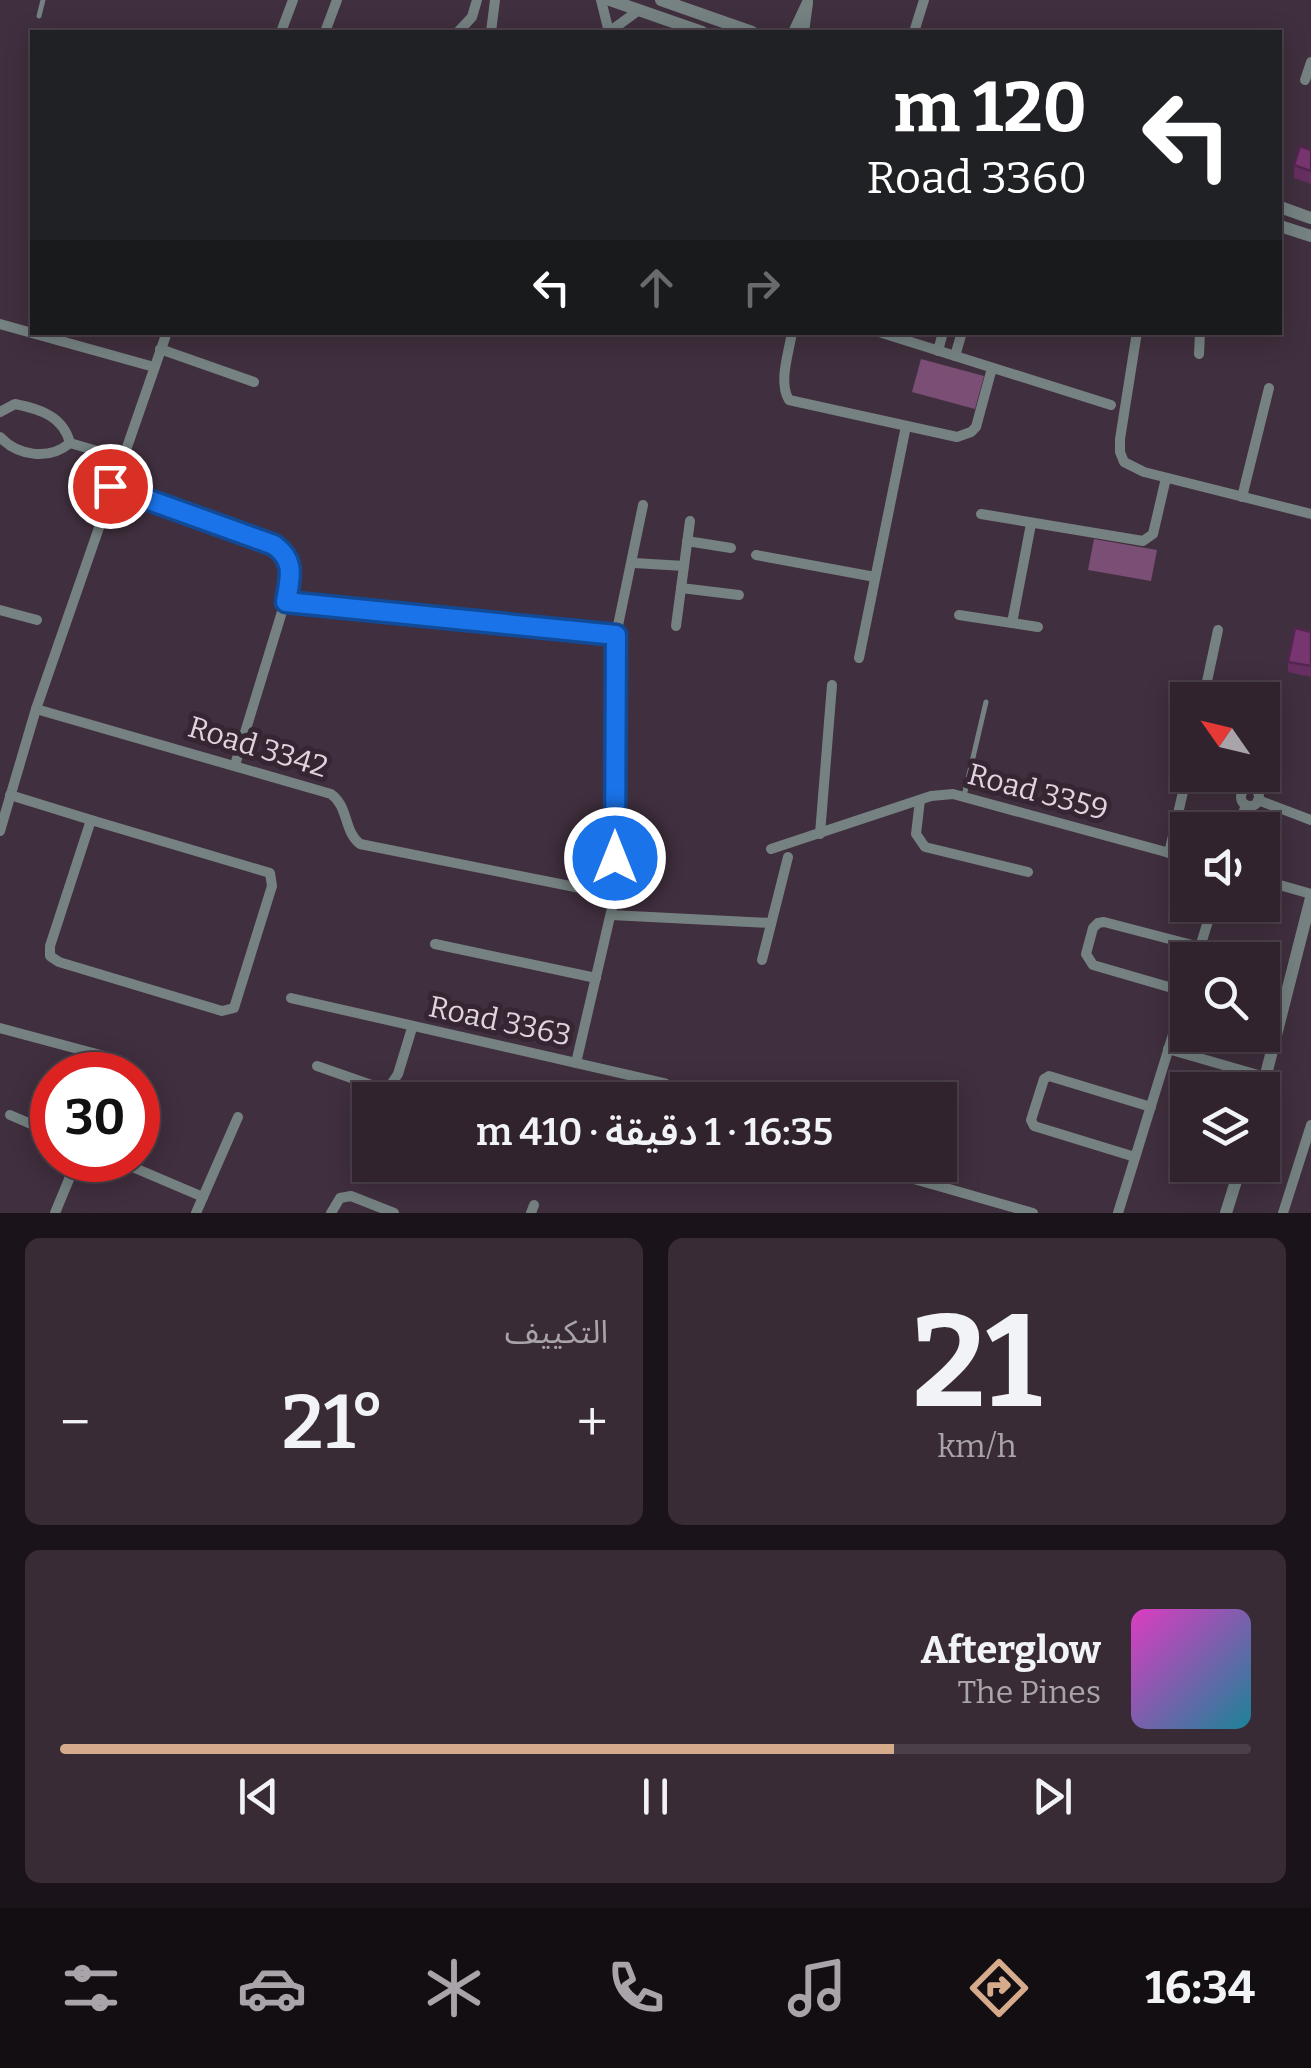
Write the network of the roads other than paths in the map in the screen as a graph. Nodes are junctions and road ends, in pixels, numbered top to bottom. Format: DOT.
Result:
graph roads {
  1 [pos="43,0"];
  2 [pos="294,0"];
  3 [pos="337,0"];
  4 [pos="477,0"];
  5 [pos="495,0"];
  6 [pos="600,0"];
  7 [pos="610,0"];
  8 [pos="661,0"];
  9 [pos="924,0"];
  10 [pos="808,1"];
  11 [pos="640,10"];
  12 [pos="39,16"];
  13 [pos="282,30"];
  14 [pos="326,30"];
  15 [pos="460,30"];
  16 [pos="491,30"];
  17 [pos="608,30"];
  18 [pos="611,30"];
  19 [pos="696,30"];
  20 [pos="746,30"];
  21 [pos="794,30"];
  22 [pos="804,30"];
  23 [pos="915,30"];
  24 [pos="1311,62"];
  25 [pos="1304,80"];
  26 [pos="1282,208"];
  27 [pos="1311,218"];
  28 [pos="1282,227"];
  29 [pos="1311,236"];
  30 [pos="0,324"];
  31 [pos="30,332"];
  32 [pos="39,335"];
  33 [pos="165,335"];
  34 [pos="792,335"];
  35 [pos="888,335"];
  36 [pos="942,335"];
  37 [pos="961,335"];
  38 [pos="1138,335"];
  39 [pos="1200,335"];
  40 [pos="160,349"];
  41 [pos="938,351"];
  42 [pos="1199,354"];
  43 [pos="955,356"];
  44 [pos="154,367"];
  45 [pos="992,368"];
  46 [pos="254,382"];
  47 [pos="1268,388"];
  48 [pos="1111,405"];
  49 [pos="0,412"];
  50 [pos="906,426"];
  51 [pos="0,437"];
  52 [pos="70,443"];
  53 [pos="121,458"];
  54 [pos="1166,478"];
  55 [pos="110,486"];
  56 [pos="1242,497"];
  57 [pos="643,505"];
  58 [pos="981,514"];
  59 [pos="1311,514"];
  60 [pos="690,521"];
  61 [pos="1031,524"];
  62 [pos="688,541"];
  63 [pos="731,548"];
  64 [pos="756,556"];
  65 [pos="634,563"];
  66 [pos="684,566"];
  67 [pos="875,577"];
  68 [pos="681,588"];
  69 [pos="739,594"];
  70 [pos="286,602"];
  71 [pos="0,610"];
  72 [pos="959,614"];
  73 [pos="38,620"];
  74 [pos="1012,623"];
  75 [pos="676,626"];
  76 [pos="1038,627"];
  77 [pos="1218,630"];
  78 [pos="616,635"];
  79 [pos="859,658"];
  80 [pos="1207,682"];
  81 [pos="832,685"];
  82 [pos="986,702"];
  83 [pos="36,709"];
  84 [pos="236,765"];
  85 [pos="1183,792"];
  86 [pos="1256,794"];
  87 [pos="10,796"];
  88 [pos="964,796"];
  89 [pos="920,800"];
  90 [pos="1243,812"];
  91 [pos="91,820"];
  92 [pos="1311,820"];
  93 [pos="0,831"];
  94 [pos="820,834"];
  95 [pos="771,850"];
  96 [pos="1169,853"];
  97 [pos="788,857"];
  98 [pos="1028,872"];
  99 [pos="1280,886"];
  100 [pos="615,896"];
  101 [pos="1311,896"];
  102 [pos="611,915"];
  103 [pos="771,923"];
  104 [pos="1181,942"];
  105 [pos="435,944"];
  106 [pos="762,960"];
  107 [pos="596,978"];
  108 [pos="1170,985"];
  109 [pos="290,998"];
  110 [pos="0,1028"];
  111 [pos="412,1028"];
  112 [pos="1170,1044"];
  113 [pos="1168,1050"];
  114 [pos="88,1052"];
  115 [pos="576,1062"];
  116 [pos="317,1066"];
  117 [pos="1230,1072"];
  118 [pos="1267,1072"];
  119 [pos="660,1082"];
  120 [pos="1150,1107"];
  121 [pos="10,1115"];
  122 [pos="238,1117"];
  123 [pos="30,1124"];
  124 [pos="1311,1126"];
  125 [pos="1135,1157"];
  126 [pos="1298,1165"];
  127 [pos="1311,1169"];
  128 [pos="160,1179"];
  129 [pos="68,1182"];
  130 [pos="924,1182"];
  131 [pos="1236,1182"];
  132 [pos="203,1197"];
  133 [pos="54,1213"];
  134 [pos="196,1213"];
  135 [pos="331,1213"];
  136 [pos="394,1213"];
  137 [pos="1033,1213"];
  138 [pos="1118,1213"];
  139 [pos="1226,1213"];
  140 [pos="1283,1213"];
  1 -- 12 [label="lane"];
  2 -- 13 [label="street"];
  3 -- 14 [label="street"];
  4 -- 15 [label="street"];
  5 -- 16 [label="street"];
  6 -- 17 [label="street"];
  7 -- 11 [label="street"];
  8 -- 20 [label="street"];
  9 -- 23 [label="street"];
  10 -- 21 [label="street"];
  10 -- 22 [label="street"];
  11 -- 18 [label="street"];
  11 -- 19 [label="street"];
  24 -- 25 [label="street"];
  26 -- 27 [label="street"];
  28 -- 29 [label="street"];
  30 -- 31 [label="street"];
  32 -- 44 [label="street"];
  33 -- 40 [label="street"];
  34 -- 50 [label="street"];
  35 -- 41 [label="street"];
  36 -- 41 [label="street"];
  37 -- 43 [label="street"];
  38 -- 54 [label="street"];
  39 -- 42 [label="street"];
  40 -- 44 [label="street"];
  40 -- 46 [label="street"];
  41 -- 43 [label="street"];
  43 -- 45 [label="street"];
  44 -- 53 [label="street"];
  45 -- 48 [label="street"];
  45 -- 50 [label="street"];
  47 -- 56 [label="street"];
  49 -- 52 [label="street"];
  50 -- 67 [label="street"];
  51 -- 52 [label="street"];
  52 -- 53 [label="street"];
  53 -- 55 [label="street"];
  54 -- 56 [label="street"];
  54 -- 61 [label="street"];
  55 -- 70 [label="street"];
  55 -- 83 [label="street"];
  56 -- 59 [label="street"];
  57 -- 65 [label="street"];
  58 -- 61 [label="street"];
  60 -- 62 [label="street"];
  61 -- 74 [label="street"];
  62 -- 63 [label="street"];
  62 -- 66 [label="street"];
  64 -- 67 [label="street"];
  65 -- 66 [label="street"];
  65 -- 78 [label="street"];
  66 -- 68 [label="street"];
  67 -- 79 [label="street"];
  68 -- 69 [label="street"];
  68 -- 75 [label="street"];
  70 -- 78 [label="street"];
  70 -- 84 [label="street"];
  71 -- 73 [label="street"];
  72 -- 74 [label="street"];
  74 -- 76 [label="street"];
  77 -- 80 [label="street"];
  78 -- 100 [label="street"];
  81 -- 94 [label="street"];
  82 -- 88 [label="lane"];
  83 -- 84 [label="street, Road 3342"];
  83 -- 87 [label="street"];
  84 -- 100 [label="street, Road 3342"];
  85 -- 96 [label="street"];
  86 -- 90 [label="street"];
  86 -- 92 [label="street"];
  87 -- 91 [label="street"];
  87 -- 93 [label="street"];
  88 -- 89 [label="street, Road 3359"];
  88 -- 96 [label="street, Road 3359"];
  89 -- 94 [label="street, Road 3359"];
  89 -- 98 [label="street"];
  91 -- 91 [label="street"];
  94 -- 95 [label="street, Road 3359"];
  97 -- 103 [label="street"];
  99 -- 101 [label="street"];
  100 -- 102 [label="street"];
  101 -- 118 [label="street"];
  102 -- 103 [label="street"];
  102 -- 107 [label="street"];
  103 -- 106 [label="street"];
  104 -- 108 [label="street"];
  105 -- 107 [label="street"];
  107 -- 115 [label="street"];
  109 -- 111 [label="street, Road 3363"];
  110 -- 114 [label="street"];
  111 -- 115 [label="street, Road 3363"];
  111 -- 116 [label="street"];
  112 -- 113 [label="street"];
  113 -- 117 [label="street"];
  113 -- 120 [label="street"];
  115 -- 119 [label="street, Road 3363"];
  120 -- 125 [label="street"];
  120 -- 125 [label="street"];
  121 -- 123 [label="street"];
  122 -- 132 [label="street"];
  124 -- 126 [label="street"];
  125 -- 138 [label="street"];
  126 -- 127 [label="street"];
  126 -- 140 [label="street"];
  128 -- 132 [label="street"];
  129 -- 133 [label="street"];
  130 -- 137 [label="street"];
  131 -- 139 [label="street"];
  132 -- 134 [label="street"];
  135 -- 136 [label="street"];
}
